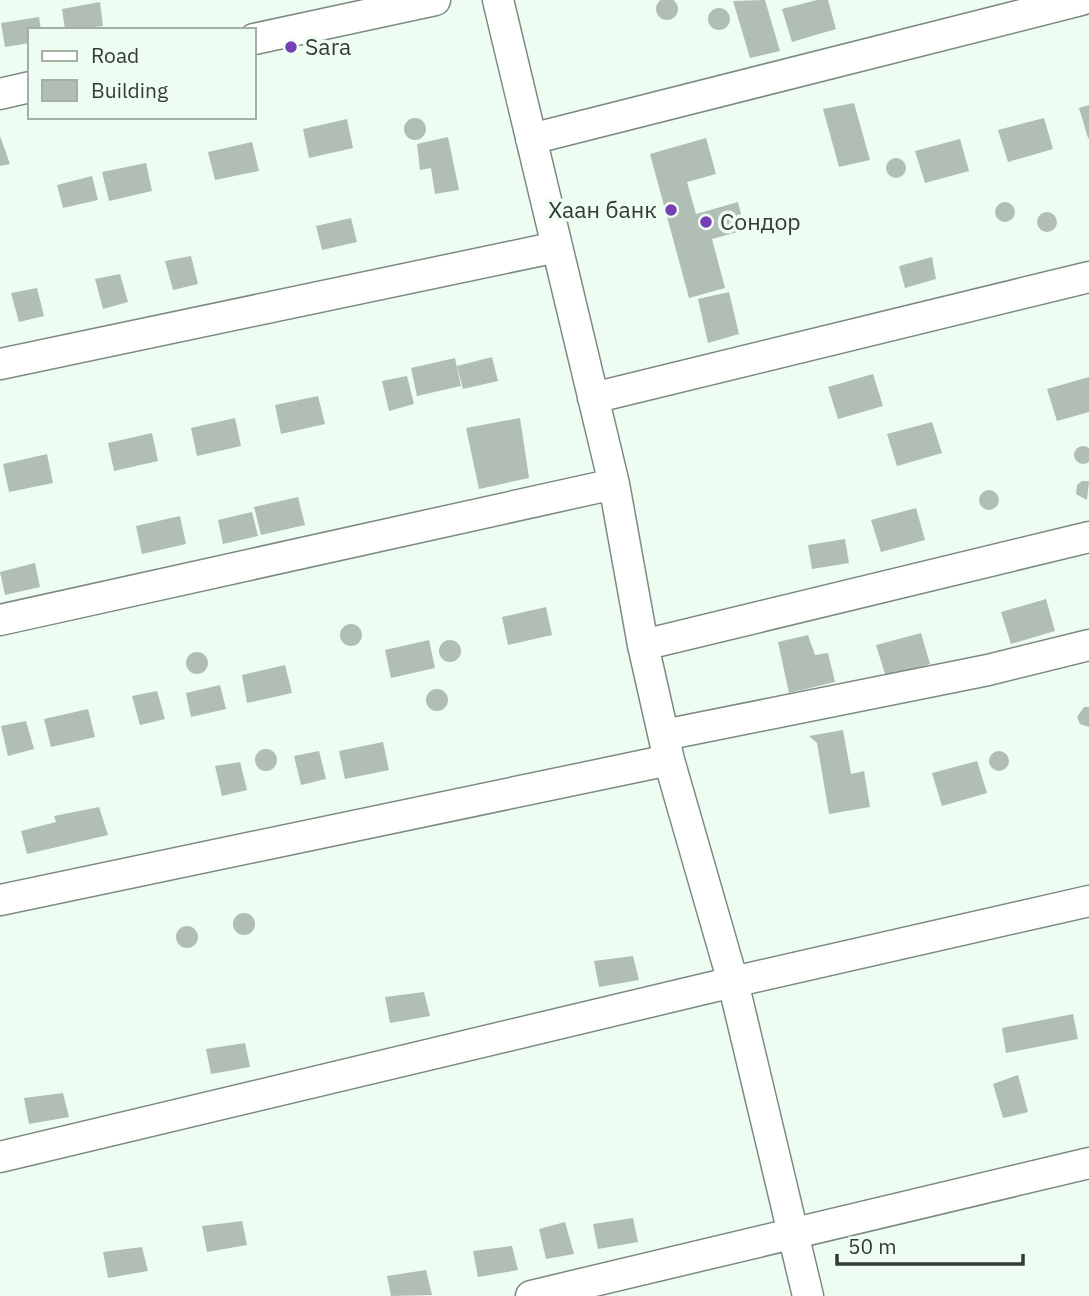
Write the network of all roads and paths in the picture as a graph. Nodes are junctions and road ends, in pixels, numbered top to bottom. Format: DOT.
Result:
graph roads {
  1 [pos="435,0"];
  2 [pos="498,0"];
  3 [pos="1082,0"];
  4 [pos="256,39"];
  5 [pos="28,88"];
  6 [pos="0,94"];
  7 [pos="531,139"];
  8 [pos="557,247"];
  9 [pos="1089,277"];
  10 [pos="0,364"];
  11 [pos="593,398"];
  12 [pos="614,484"];
  13 [pos="1089,537"];
  14 [pos="0,620"];
  15 [pos="643,645"];
  16 [pos="1089,645"];
  17 [pos="667,747"];
  18 [pos="0,900"];
  19 [pos="1089,901"];
  20 [pos="733,982"];
  21 [pos="0,1157"];
  22 [pos="1089,1163"];
  23 [pos="793,1233"];
  24 [pos="531,1296"];
  25 [pos="808,1296"];
  1 -- 4 [label="street"];
  2 -- 7 [label="street"];
  3 -- 7 [label="street"];
  5 -- 6 [label="street"];
  7 -- 8 [label="street"];
  8 -- 10 [label="street"];
  8 -- 11 [label="street"];
  9 -- 11 [label="street"];
  11 -- 12 [label="street"];
  12 -- 14 [label="street"];
  12 -- 15 [label="street"];
  13 -- 15 [label="street"];
  15 -- 17 [label="street"];
  16 -- 17 [label="street"];
  17 -- 18 [label="street"];
  17 -- 20 [label="street"];
  19 -- 20 [label="street"];
  20 -- 21 [label="street"];
  20 -- 23 [label="street"];
  22 -- 23 [label="street"];
  23 -- 24 [label="street"];
  23 -- 25 [label="street"];
}
